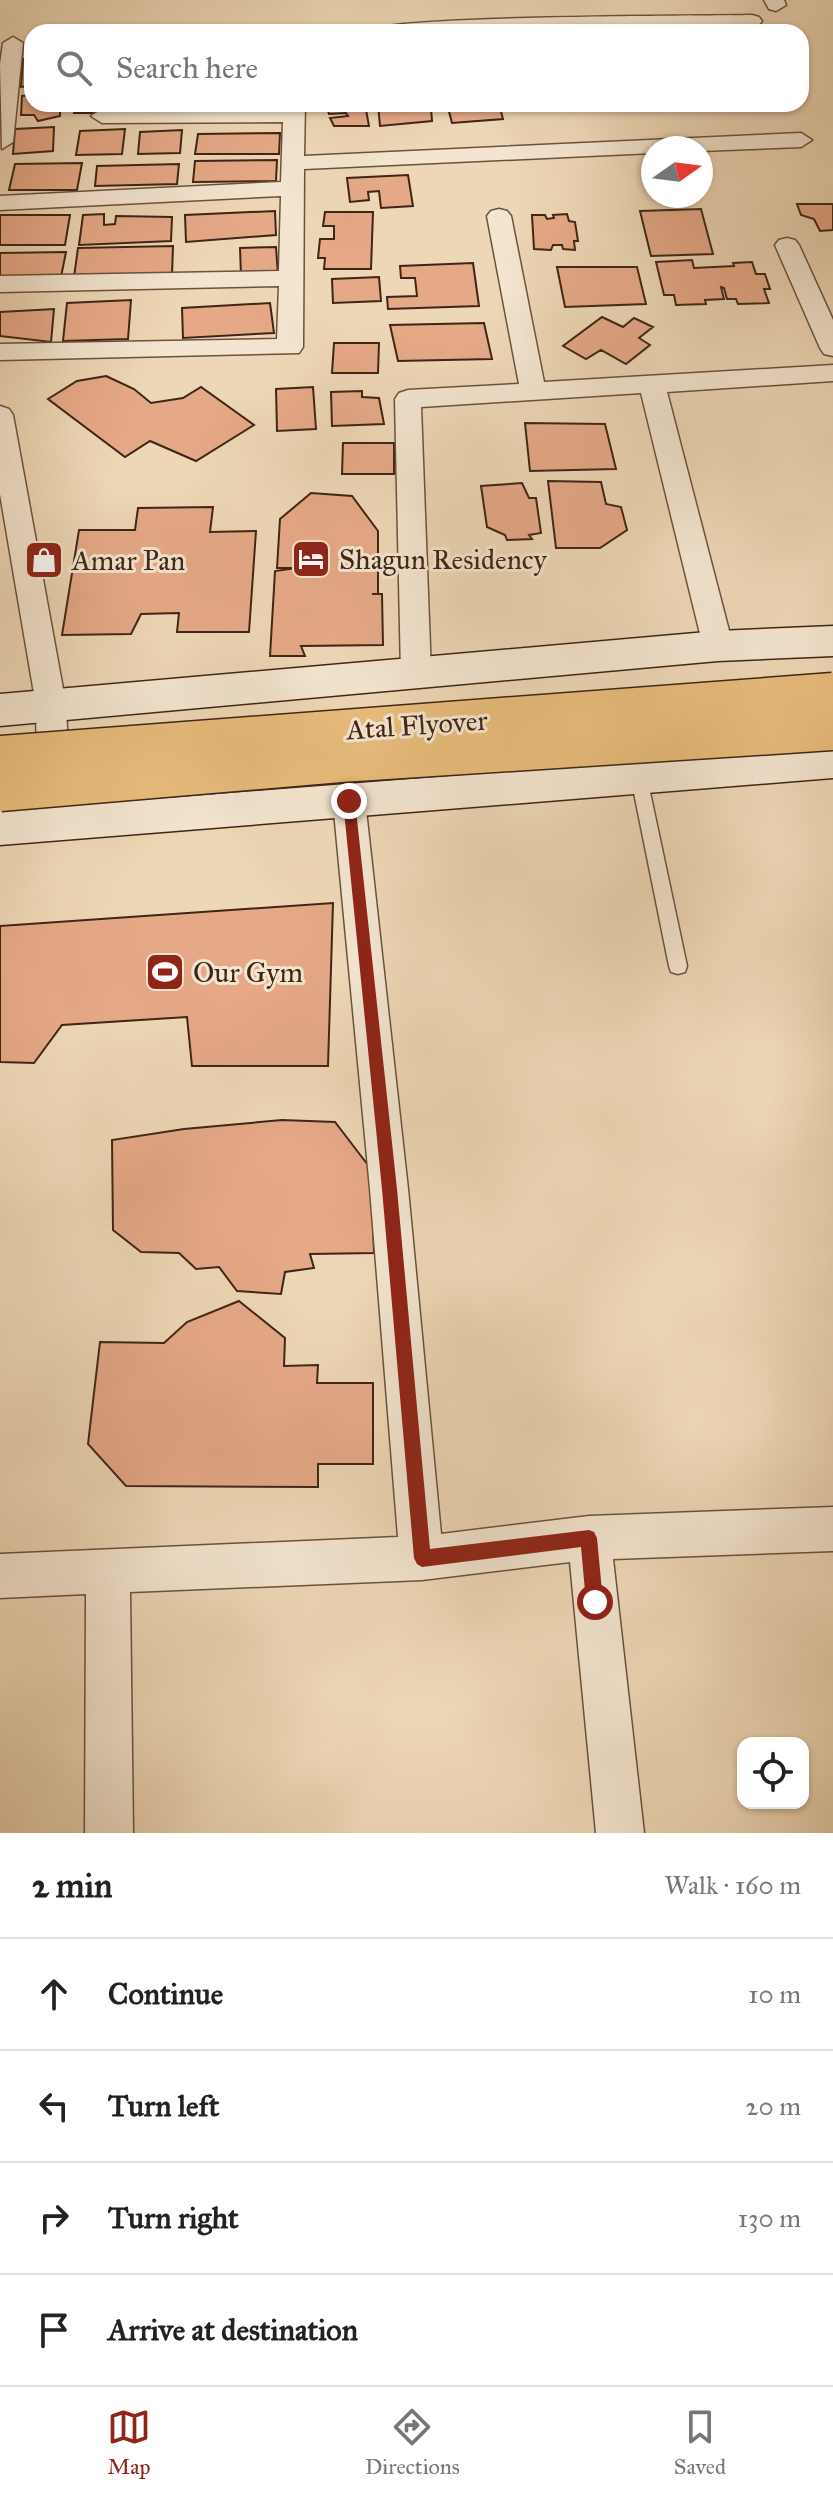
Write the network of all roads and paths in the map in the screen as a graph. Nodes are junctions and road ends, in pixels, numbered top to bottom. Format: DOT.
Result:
graph roads {
  1 [pos="431,0"];
  2 [pos="685,0"];
  3 [pos="752,21"];
  4 [pos="692,22"];
  5 [pos="439,24"];
  6 [pos="591,24"];
  7 [pos="15,43"];
  8 [pos="230,112"];
  9 [pos="294,112"];
  10 [pos="102,116"];
  11 [pos="801,140"];
  12 [pos="2,142"];
  13 [pos="293,176"];
  14 [pos="0,203"];
  15 [pos="499,216"];
  16 [pos="787,245"];
  17 [pos="292,278"];
  18 [pos="0,284"];
  19 [pos="833,348"];
  20 [pos="0,352"];
  21 [pos="833,373"];
  22 [pos="652,384"];
  23 [pos="533,391"];
  24 [pos="0,415"];
  25 [pos="833,641"];
  26 [pos="718,646"];
  27 [pos="416,673"];
  28 [pos="833,693"];
  29 [pos="51,705"];
  30 [pos="0,710"];
  31 [pos="833,730"];
  32 [pos="0,756"];
  33 [pos="833,762"];
  34 [pos="639,778"];
  35 [pos="0,791"];
  36 [pos="349,801"];
  37 [pos="54,825"];
  38 [pos="0,828"];
  39 [pos="678,966"];
  40 [pos="833,1529"];
  41 [pos="589,1538"];
  42 [pos="422,1558"];
  43 [pos="108,1574"];
  44 [pos="0,1576"];
  45 [pos="109,1833"];
  46 [pos="620,1833"];
  1 -- 5 [label="street"];
  2 -- 4 [label="street"];
  3 -- 4 [label="street"];
  4 -- 6 [label="street"];
  7 -- 12 [label="street"];
  8 -- 10 [label="street"];
  9 -- 13 [label="street"];
  11 -- 13 [label="street"];
  13 -- 14 [label="street"];
  13 -- 17 [label="street"];
  15 -- 23 [label="street"];
  16 -- 19 [label="street"];
  17 -- 18 [label="street"];
  17 -- 20 [label="street"];
  21 -- 22 [label="street"];
  22 -- 23 [label="street"];
  22 -- 26 [label="street"];
  23 -- 27 [label="street"];
  24 -- 29 [label="street"];
  25 -- 26 [label="street"];
  26 -- 27 [label="street"];
  27 -- 29 [label="street"];
  28 -- 32 [label="main road, Atal Flyover, bridge"];
  29 -- 30 [label="street"];
  29 -- 37 [label="street"];
  31 -- 35 [label="main road, Atal Flyover, bridge"];
  33 -- 34 [label="street"];
  34 -- 36 [label="street"];
  34 -- 39 [label="lane"];
  36 -- 37 [label="street"];
  36 -- 42 [label="street"];
  37 -- 38 [label="street"];
  40 -- 41 [label="street"];
  41 -- 42 [label="street"];
  41 -- 46 [label="street"];
  42 -- 43 [label="street"];
  43 -- 44 [label="street"];
  43 -- 45 [label="street"];
}
